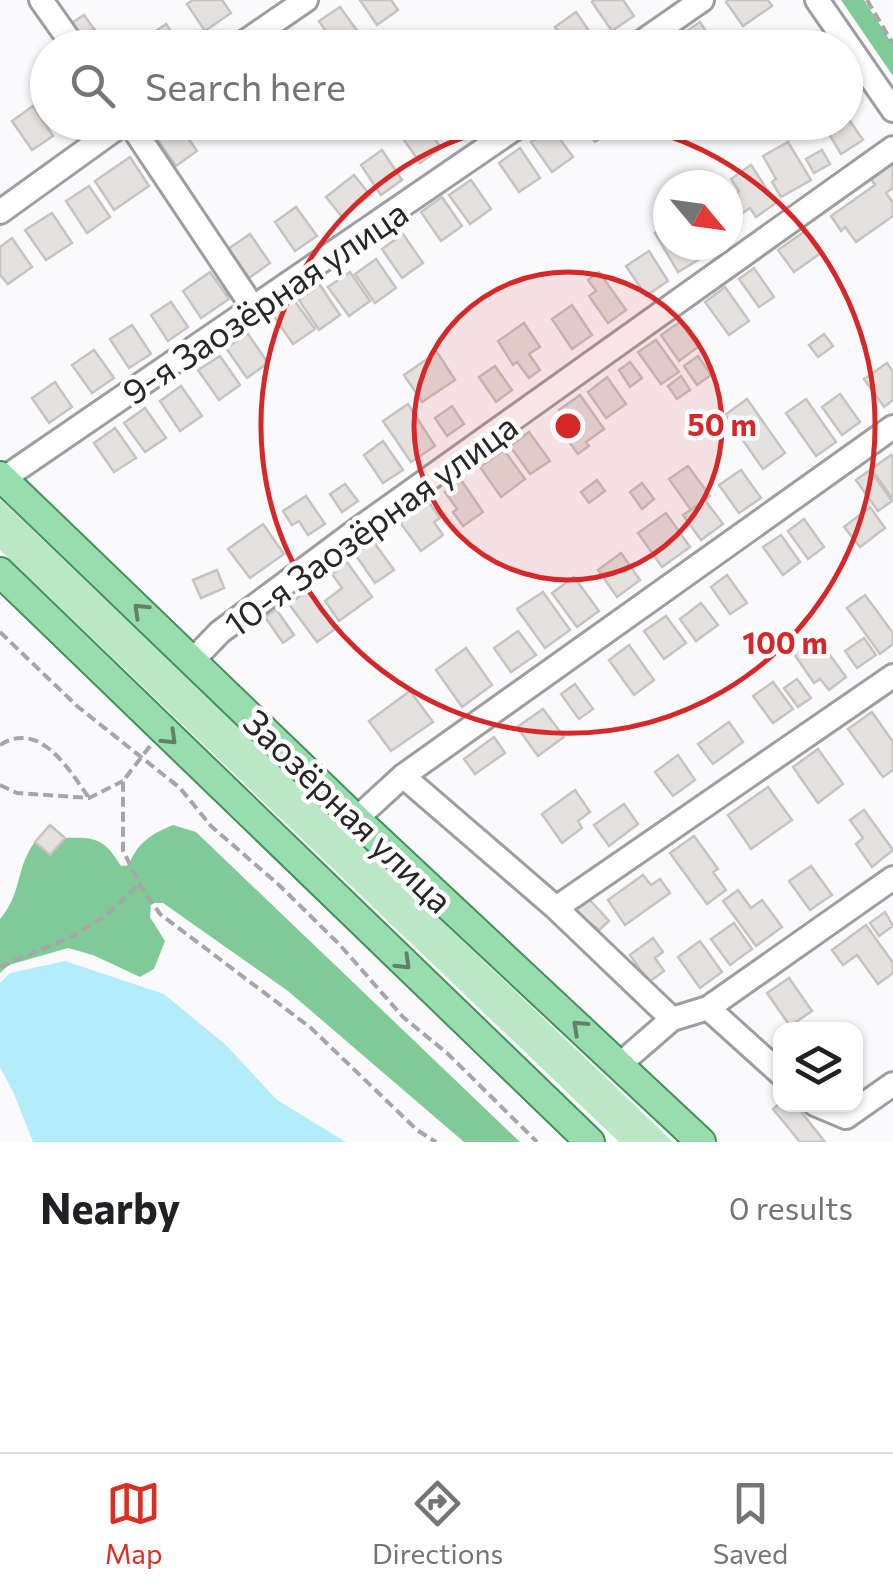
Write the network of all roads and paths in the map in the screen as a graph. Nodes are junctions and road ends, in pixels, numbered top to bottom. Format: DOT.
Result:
graph roads {
  1 [pos="41,0"];
  2 [pos="306,0"];
  3 [pos="702,0"];
  4 [pos="817,0"];
  5 [pos="867,0"];
  6 [pos="62,30"];
  7 [pos="262,30"];
  8 [pos="659,30"];
  9 [pos="838,30"];
  10 [pos="893,44"];
  11 [pos="863,67"];
  12 [pos="893,110"];
  13 [pos="102,140"];
  14 [pos="139,140"];
  15 [pos="498,140"];
  16 [pos="893,148"];
  17 [pos="0,212"];
  18 [pos="254,309"];
  19 [pos="893,427"];
  20 [pos="2,477"];
  21 [pos="0,572"];
  22 [pos="0,632"];
  23 [pos="192,661"];
  24 [pos="893,676"];
  25 [pos="162,730"];
  26 [pos="0,745"];
  27 [pos="142,756"];
  28 [pos="403,776"];
  29 [pos="123,781"];
  30 [pos="0,785"];
  31 [pos="89,798"];
  32 [pos="356,820"];
  33 [pos="893,878"];
  34 [pos="138,884"];
  35 [pos="556,908"];
  36 [pos="0,966"];
  37 [pos="708,1008"];
  38 [pos="672,1019"];
  39 [pos="620,1065"];
  40 [pos="773,1067"];
  41 [pos="893,1084"];
  42 [pos="863,1105"];
  43 [pos="436,1142"];
  44 [pos="538,1142"];
  45 [pos="590,1142"];
  46 [pos="701,1142"];
  1 -- 6 [label="street"];
  2 -- 7 [label="street"];
  3 -- 8 [label="street"];
  4 -- 9 [label="street"];
  5 -- 10 [label="path"];
  11 -- 12 [label="street"];
  13 -- 17 [label="street"];
  14 -- 18 [label="street"];
  15 -- 18 [label="street, 9-я Заозёрная улица"];
  16 -- 23 [label="street, 10-я Заозёрная улица"];
  18 -- 20 [label="street, 9-я Заозёрная улица"];
  19 -- 28 [label="street"];
  23 -- 20 [label="main road, Заозёрная улица, one-way"];
  21 -- 25 [label="main road, Заозёрная улица"];
  22 -- 27 [label="path"];
  23 -- 32 [label="main road, Заозёрная улица"];
  24 -- 35 [label="street"];
  25 -- 27 [label="path"];
  25 -- 45 [label="main road, Заозёрная улица, one-way"];
  26 -- 31 [label="path"];
  27 -- 29 [label="path"];
  27 -- 44 [label="path"];
  28 -- 32 [label="street"];
  28 -- 35 [label="street"];
  29 -- 31 [label="path"];
  29 -- 34 [label="path"];
  30 -- 31 [label="path"];
  39 -- 32 [label="main road, Заозёрная улица, one-way"];
  33 -- 37 [label="street"];
  34 -- 36 [label="path"];
  34 -- 43 [label="path"];
  35 -- 38 [label="street"];
  37 -- 38 [label="street"];
  37 -- 40 [label="street"];
  38 -- 39 [label="street"];
  39 -- 46 [label="main road, Заозёрная улица"];
  41 -- 42 [label="street"];
}
